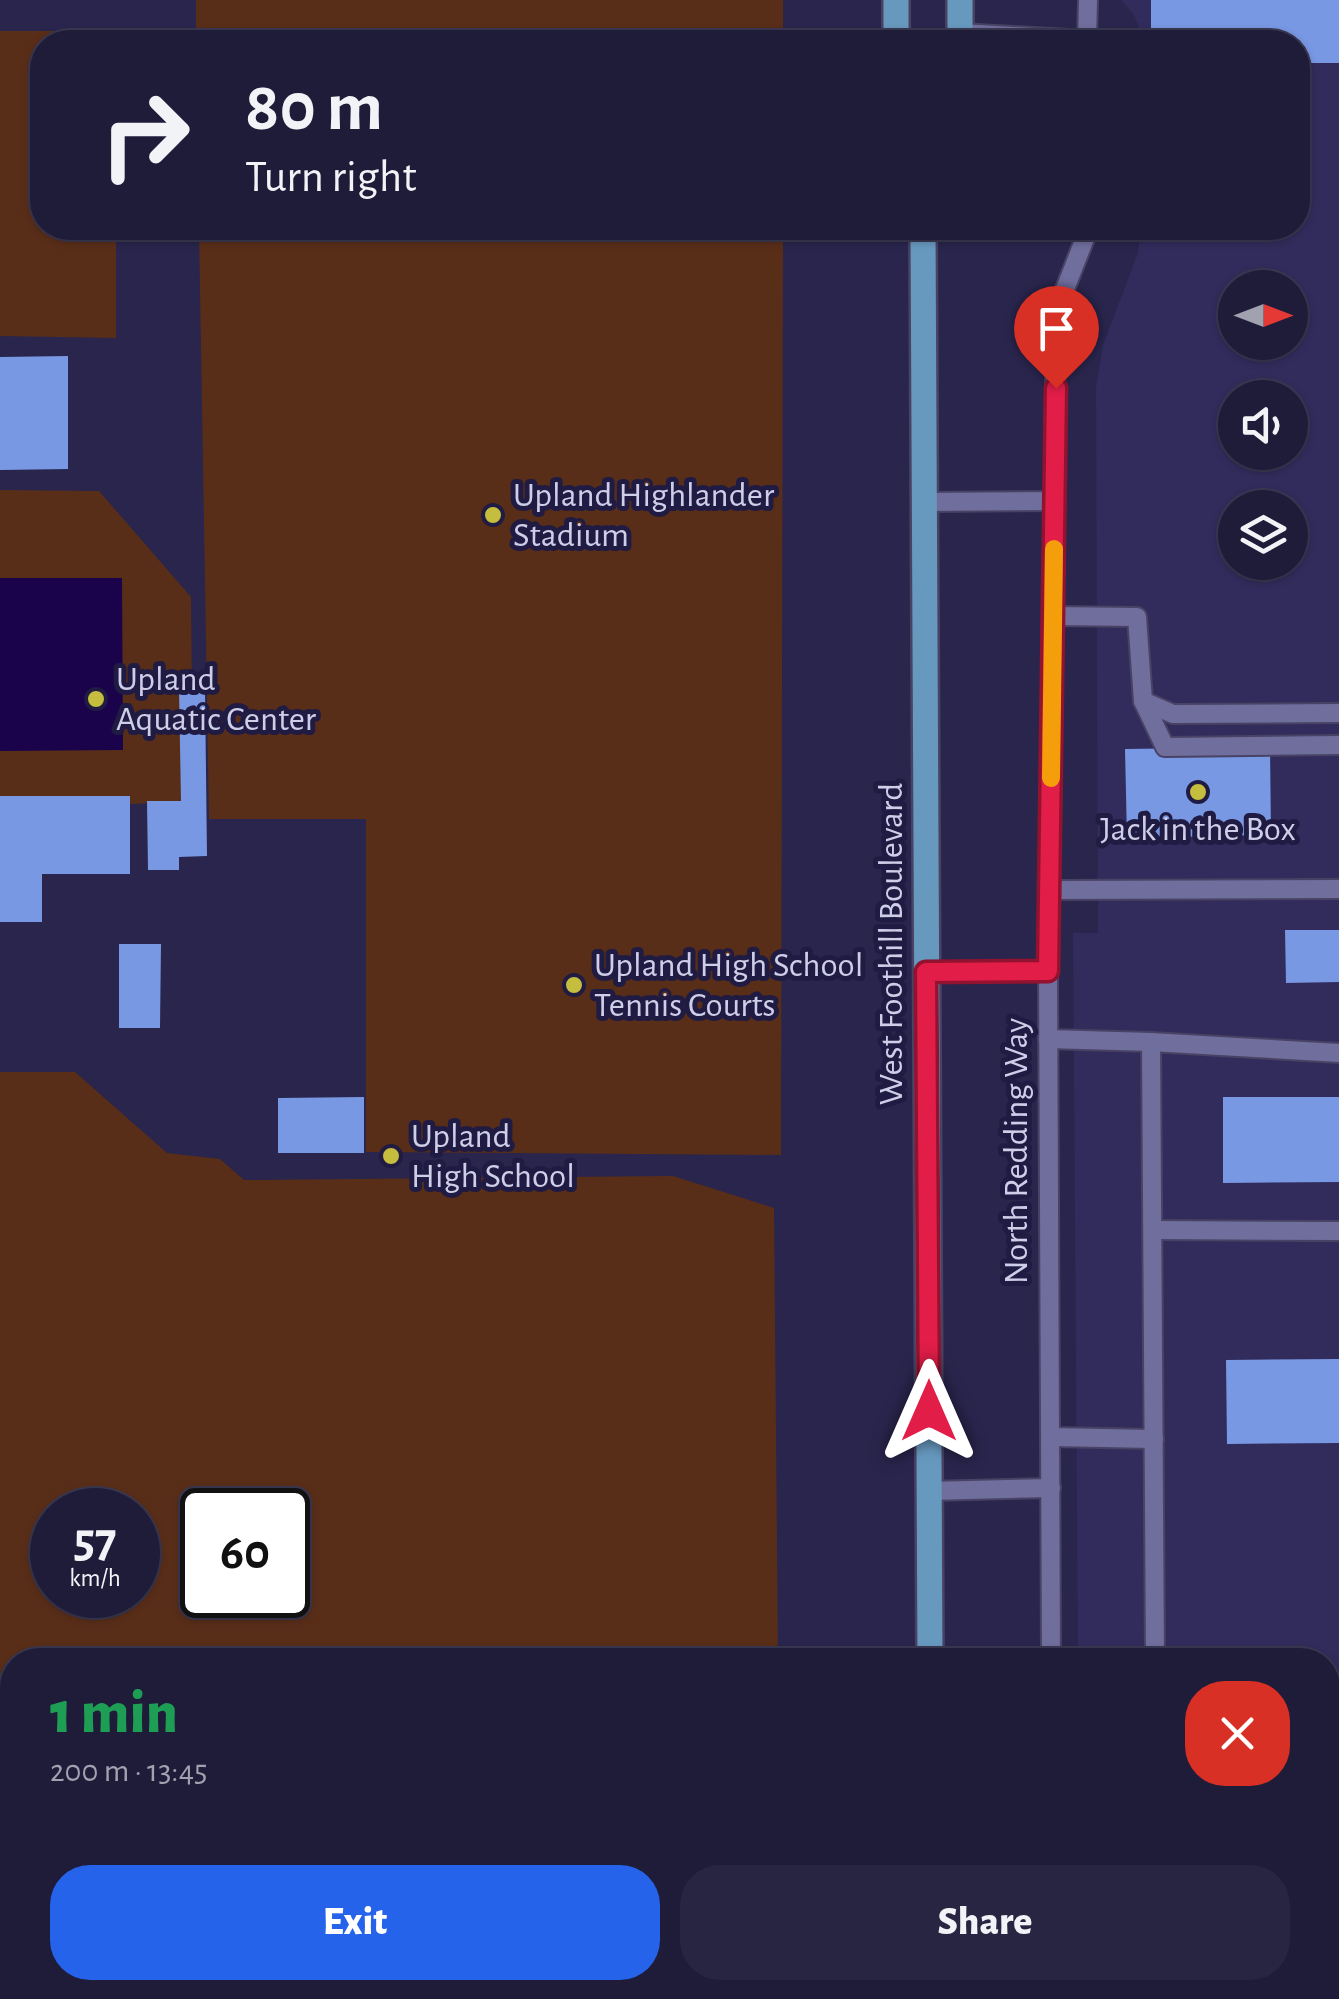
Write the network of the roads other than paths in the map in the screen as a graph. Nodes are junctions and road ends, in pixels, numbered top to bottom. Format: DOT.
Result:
graph roads {
  1 [pos="896,0"];
  2 [pos="960,0"];
  3 [pos="1088,0"];
  4 [pos="896,30"];
  5 [pos="957,30"];
  6 [pos="1087,30"];
  7 [pos="923,240"];
  8 [pos="1084,240"];
  9 [pos="1054,501"];
  10 [pos="924,502"];
  11 [pos="1052,616"];
  12 [pos="1142,701"];
  13 [pos="1339,713"];
  14 [pos="1339,745"];
  15 [pos="1339,889"];
  16 [pos="1049,890"];
  17 [pos="1048,971"];
  18 [pos="926,972"];
  19 [pos="1048,1039"];
  20 [pos="1152,1042"];
  21 [pos="1339,1053"];
  22 [pos="1153,1230"];
  23 [pos="1339,1232"];
  24 [pos="1050,1437"];
  25 [pos="1154,1439"];
  26 [pos="1050,1488"];
  27 [pos="930,1490"];
  28 [pos="930,1648"];
  29 [pos="1052,1648"];
  30 [pos="1156,1648"];
  1 -- 4 [label="main road"];
  2 -- 5 [label="main road"];
  3 -- 6 [label="lane"];
  7 -- 10 [label="main road, West Foothill Boulevard"];
  8 -- 9 [label="lane, North Redding Way"];
  9 -- 10 [label="lane"];
  9 -- 11 [label="lane, North Redding Way"];
  10 -- 18 [label="main road, West Foothill Boulevard"];
  11 -- 12 [label="lane"];
  11 -- 16 [label="lane, North Redding Way"];
  12 -- 13 [label="lane"];
  12 -- 14 [label="lane"];
  15 -- 16 [label="lane"];
  16 -- 17 [label="lane, North Redding Way"];
  17 -- 18 [label="lane"];
  17 -- 19 [label="lane, North Redding Way"];
  18 -- 27 [label="main road, West Foothill Boulevard"];
  19 -- 20 [label="lane"];
  19 -- 24 [label="lane, North Redding Way"];
  20 -- 21 [label="lane"];
  20 -- 22 [label="lane"];
  22 -- 23 [label="lane"];
  22 -- 25 [label="lane"];
  24 -- 25 [label="lane"];
  24 -- 26 [label="lane, North Redding Way"];
  25 -- 30 [label="lane"];
  26 -- 27 [label="lane"];
  26 -- 29 [label="lane, North Redding Way"];
  27 -- 28 [label="main road, West Foothill Boulevard"];
}
